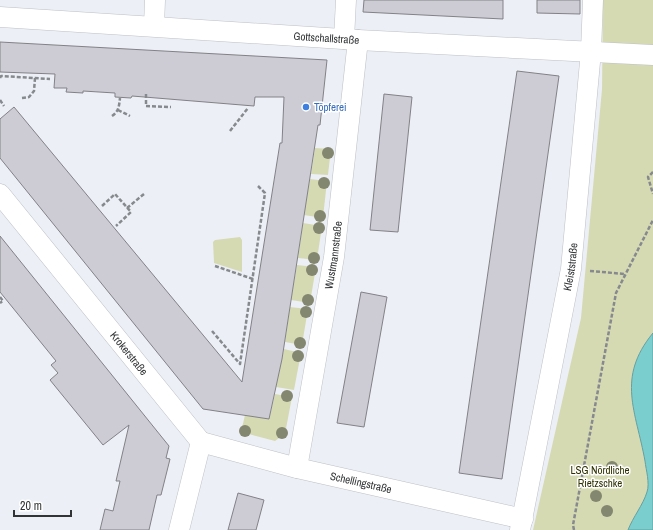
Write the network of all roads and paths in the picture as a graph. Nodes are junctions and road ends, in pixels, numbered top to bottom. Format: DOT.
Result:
graph roads {
  1 [pos="155,0"];
  2 [pos="346,0"];
  3 [pos="593,0"];
  4 [pos="0,17"];
  5 [pos="154,26"];
  6 [pos="351,39"];
  7 [pos="591,51"];
  8 [pos="653,55"];
  9 [pos="0,78"];
  10 [pos="35,78"];
  11 [pos="50,79"];
  12 [pos="146,94"];
  13 [pos="22,98"];
  14 [pos="120,98"];
  15 [pos="0,100"];
  16 [pos="4,106"];
  17 [pos="171,107"];
  18 [pos="248,108"];
  19 [pos="118,110"];
  20 [pos="112,116"];
  21 [pos="130,116"];
  22 [pos="230,131"];
  23 [pos="653,172"];
  24 [pos="258,186"];
  25 [pos="0,194"];
  26 [pos="144,194"];
  27 [pos="653,194"];
  28 [pos="102,206"];
  29 [pos="127,208"];
  30 [pos="653,220"];
  31 [pos="116,226"];
  32 [pos="215,266"];
  33 [pos="571,269"];
  34 [pos="625,274"];
  35 [pos="253,279"];
  36 [pos="0,297"];
  37 [pos="0,303"];
  38 [pos="212,331"];
  39 [pos="201,442"];
  40 [pos="297,468"];
  41 [pos="522,525"];
  42 [pos="179,530"];
  43 [pos="574,530"];
  1 -- 5 [label="street"];
  2 -- 6 [label="street, Wustmannstraße"];
  3 -- 7 [label="street, Kleiststraße"];
  4 -- 5 [label="street, Gottschallstraße"];
  5 -- 6 [label="street, Gottschallstraße"];
  6 -- 7 [label="street, Gottschallstraße"];
  6 -- 40 [label="street, Wustmannstraße"];
  7 -- 8 [label="street, Gottschallstraße"];
  7 -- 33 [label="street, Kleiststraße"];
  9 -- 10 [label="path"];
  10 -- 11 [label="path"];
  10 -- 13 [label="path"];
  12 -- 17 [label="path"];
  14 -- 19 [label="path"];
  15 -- 16 [label="path"];
  18 -- 22 [label="path"];
  19 -- 20 [label="path"];
  19 -- 21 [label="path"];
  23 -- 27 [label="path"];
  24 -- 35 [label="path"];
  25 -- 39 [label="street, Krokerstraße"];
  26 -- 29 [label="path"];
  28 -- 29 [label="path"];
  29 -- 31 [label="path"];
  30 -- 34 [label="path"];
  32 -- 35 [label="path"];
  33 -- 34 [label="path"];
  33 -- 41 [label="street, Kleiststraße"];
  34 -- 43 [label="path"];
  35 -- 38 [label="path"];
  36 -- 37 [label="path"];
  39 -- 40 [label="street, Schellingstraße"];
  39 -- 42 [label="street"];
  40 -- 41 [label="street, Schellingstraße"];
}
